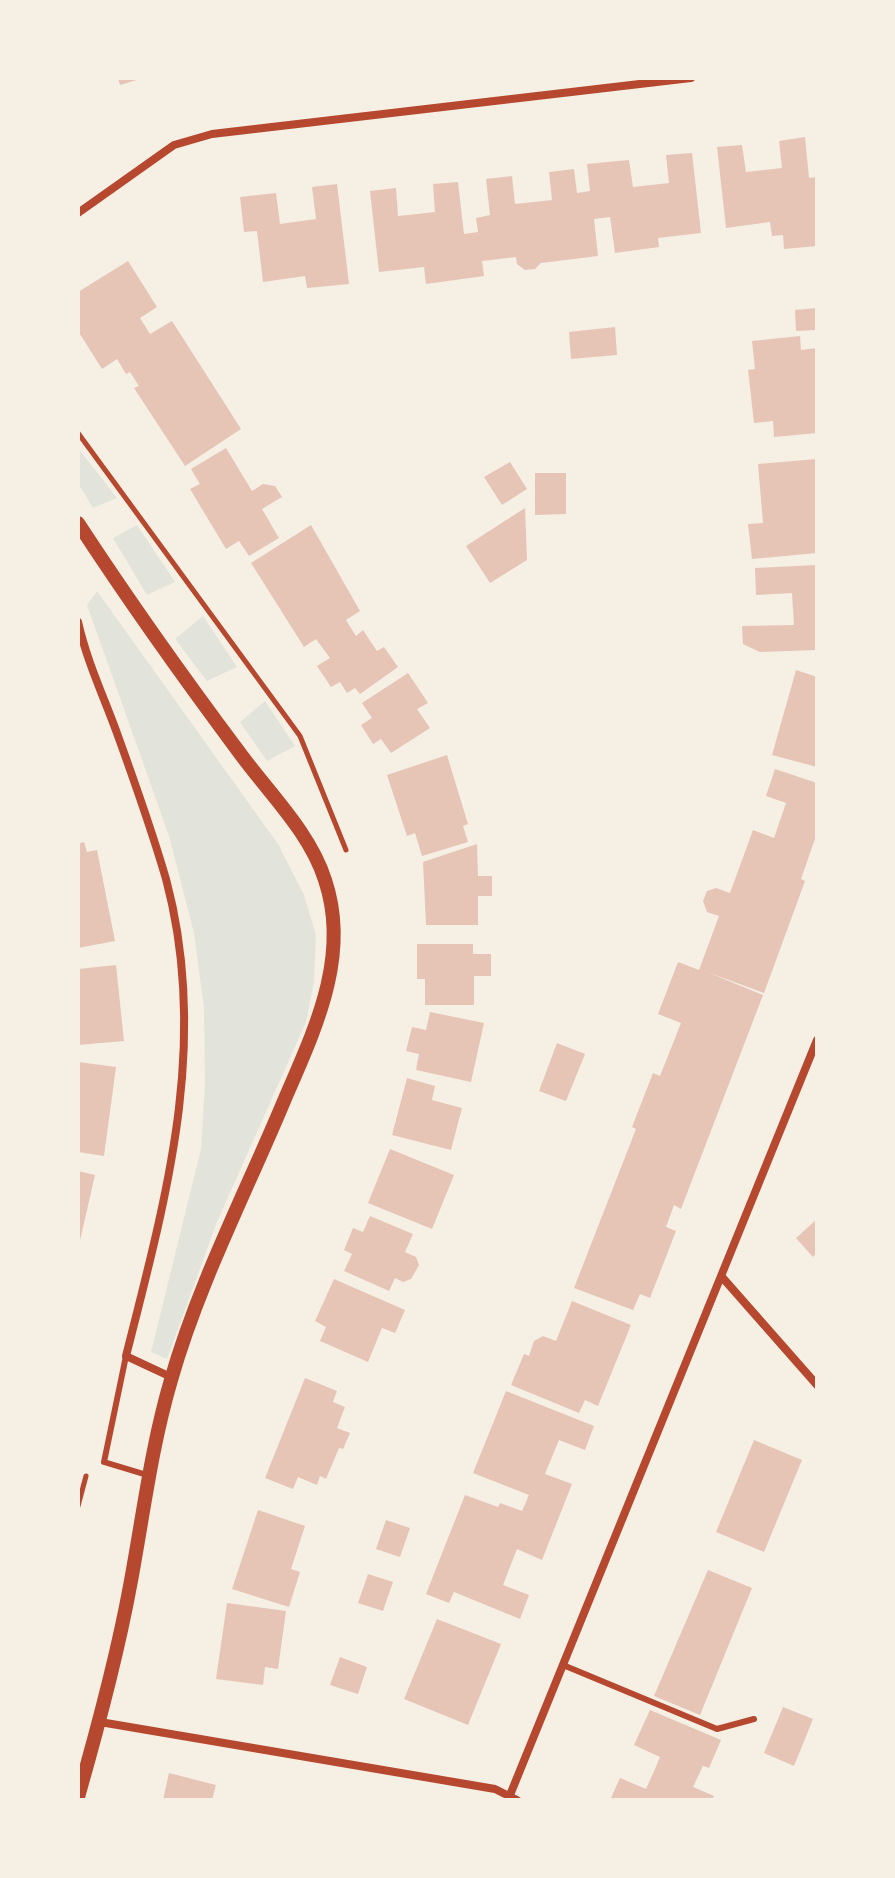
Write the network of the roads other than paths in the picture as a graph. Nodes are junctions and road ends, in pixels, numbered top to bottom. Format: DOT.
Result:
graph roads {
  1 [pos="691,78"];
  2 [pos="78,213"];
  3 [pos="78,523"];
  4 [pos="78,622"];
  5 [pos="817,1040"];
  6 [pos="722,1277"];
  7 [pos="126,1356"];
  8 [pos="171,1377"];
  9 [pos="817,1385"];
  10 [pos="147,1475"];
  11 [pos="563,1665"];
  12 [pos="754,1719"];
  13 [pos="100,1722"];
  14 [pos="78,1797"];
  15 [pos="514,1798"];
  1 -- 2 [label="street"];
  3 -- 8 [label="street"];
  4 -- 7 [label="street"];
  5 -- 6 [label="street"];
  6 -- 9 [label="street"];
  6 -- 11 [label="street"];
  7 -- 8 [label="street"];
  7 -- 10 [label="lane"];
  8 -- 10 [label="street"];
  10 -- 13 [label="street"];
  11 -- 12 [label="lane"];
  11 -- 15 [label="street"];
  13 -- 14 [label="street"];
  13 -- 15 [label="street"];
}
